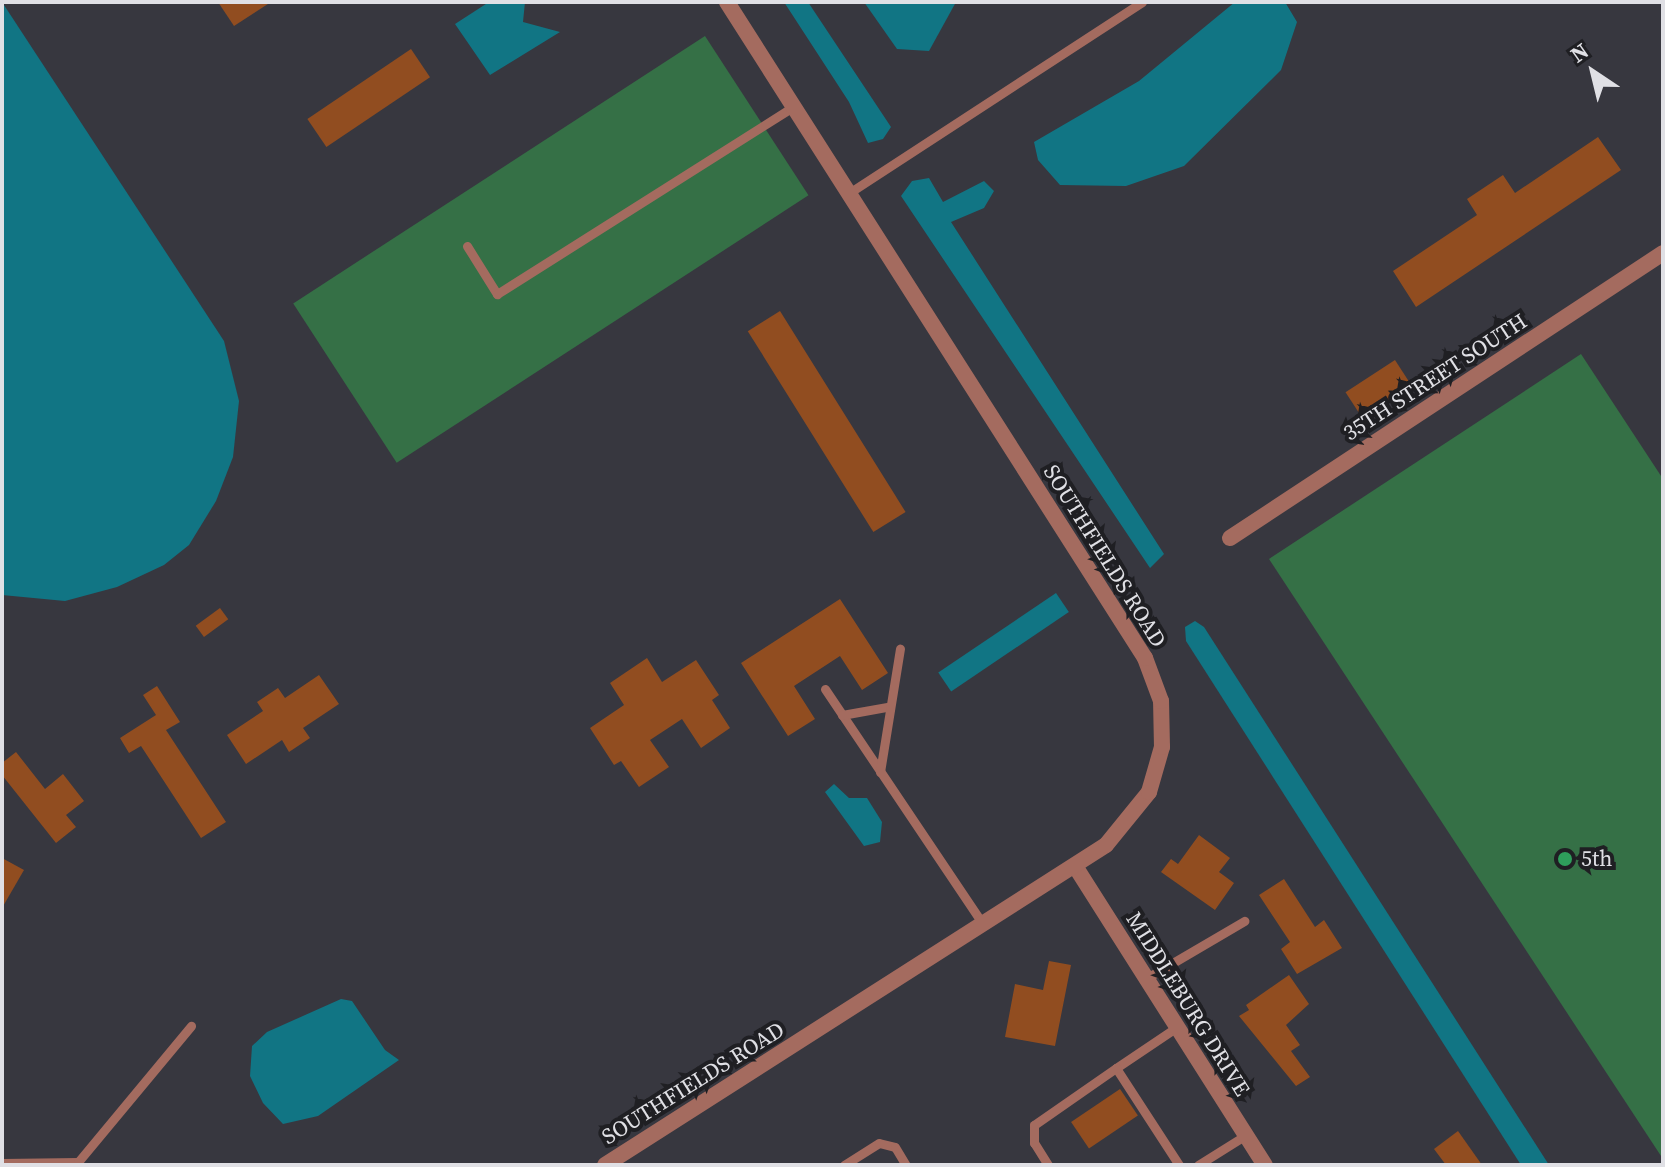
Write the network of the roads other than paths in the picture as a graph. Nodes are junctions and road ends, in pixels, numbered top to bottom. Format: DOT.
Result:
graph roads {
  1 [pos="727,2"];
  2 [pos="1142,2"];
  3 [pos="794,106"];
  4 [pos="849,193"];
  5 [pos="467,246"];
  6 [pos="1663,253"];
  7 [pos="1230,538"];
  8 [pos="900,649"];
  9 [pos="825,689"];
  10 [pos="887,707"];
  11 [pos="842,715"];
  12 [pos="880,772"];
  13 [pos="1075,866"];
  14 [pos="1244,921"];
  15 [pos="983,924"];
  16 [pos="1147,978"];
  17 [pos="191,1026"];
  18 [pos="1177,1027"];
  19 [pos="1116,1068"];
  20 [pos="1246,1135"];
  21 [pos="2,1163"];
  22 [pos="79,1164"];
  23 [pos="605,1165"];
  24 [pos="844,1165"];
  25 [pos="906,1165"];
  26 [pos="1048,1165"];
  27 [pos="1179,1165"];
  28 [pos="1198,1165"];
  29 [pos="1265,1165"];
  1 -- 3 [label="street, SOUTHFIELDS ROAD"];
  2 -- 4 [label="lane"];
  3 -- 4 [label="street, SOUTHFIELDS ROAD"];
  3 -- 5 [label="lane"];
  4 -- 13 [label="street, SOUTHFIELDS ROAD"];
  6 -- 7 [label="street, 35TH STREET SOUTH"];
  8 -- 10 [label="lane"];
  9 -- 11 [label="lane"];
  10 -- 11 [label="lane"];
  10 -- 12 [label="lane"];
  11 -- 12 [label="lane"];
  12 -- 15 [label="lane"];
  13 -- 15 [label="street, SOUTHFIELDS ROAD"];
  13 -- 16 [label="street, MIDDLEBURG DRIVE"];
  14 -- 16 [label="lane"];
  15 -- 23 [label="street, SOUTHFIELDS ROAD"];
  16 -- 18 [label="street, MIDDLEBURG DRIVE"];
  17 -- 22 [label="lane"];
  18 -- 19 [label="lane"];
  18 -- 20 [label="street, MIDDLEBURG DRIVE"];
  19 -- 26 [label="lane"];
  19 -- 27 [label="lane"];
  20 -- 28 [label="lane"];
  20 -- 29 [label="street, MIDDLEBURG DRIVE"];
  21 -- 22 [label="lane"];
  24 -- 25 [label="lane"];
}
